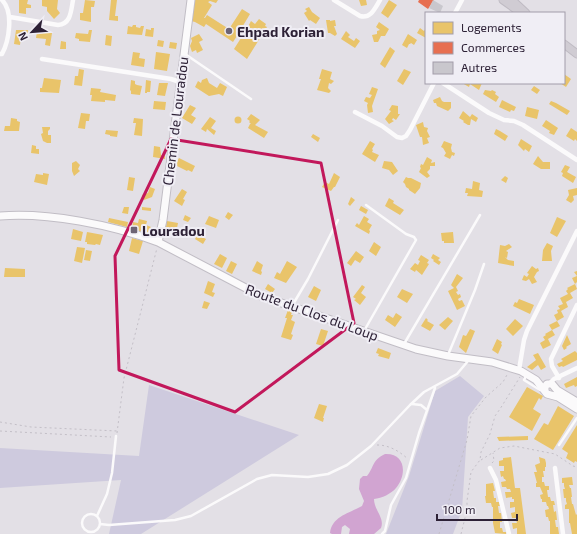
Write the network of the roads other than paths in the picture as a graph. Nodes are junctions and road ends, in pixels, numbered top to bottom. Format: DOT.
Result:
graph roads {
  1 [pos="2,0"];
  2 [pos="73,0"];
  3 [pos="190,0"];
  4 [pos="334,0"];
  5 [pos="380,0"];
  6 [pos="462,0"];
  7 [pos="503,0"];
  8 [pos="512,0"];
  9 [pos="456,12"];
  10 [pos="520,12"];
  11 [pos="525,12"];
  12 [pos="10,17"];
  13 [pos="565,45"];
  14 [pos="184,52"];
  15 [pos="0,54"];
  16 [pos="577,54"];
  17 [pos="42,59"];
  18 [pos="180,82"];
  19 [pos="433,84"];
  20 [pos="445,84"];
  21 [pos="250,99"];
  22 [pos="356,112"];
  23 [pos="577,160"];
  24 [pos="366,205"];
  25 [pos="480,215"];
  26 [pos="0,216"];
  27 [pos="338,220"];
  28 [pos="577,231"];
  29 [pos="158,242"];
  30 [pos="484,264"];
  31 [pos="577,305"];
  32 [pos="292,307"];
  33 [pos="364,332"];
  34 [pos="404,344"];
  35 [pos="448,356"];
  36 [pos="469,358"];
  37 [pos="577,368"];
  38 [pos="522,371"];
  39 [pos="559,378"];
  40 [pos="435,387"];
  41 [pos="550,388"];
  42 [pos="577,402"];
  43 [pos="410,405"];
  44 [pos="577,409"];
  45 [pos="427,410"];
  46 [pos="577,418"];
  47 [pos="116,436"];
  48 [pos="559,445"];
  49 [pos="490,468"];
  50 [pos="555,468"];
  51 [pos="97,516"];
  52 [pos="100,524"];
  53 [pos="87,532"];
  54 [pos="382,534"];
  55 [pos="509,534"];
  56 [pos="563,534"];
  1 -- 12 [label="street"];
  2 -- 12 [label="street"];
  3 -- 14 [label="street, Chemin de Louradou"];
  4 -- 5 [label="street"];
  6 -- 9 [label="street"];
  7 -- 10 [label="main road"];
  8 -- 11 [label="main road"];
  12 -- 15 [label="street"];
  13 -- 16 [label="main road"];
  14 -- 18 [label="street, Chemin de Louradou"];
  14 -- 21 [label="lane"];
  17 -- 18 [label="street"];
  18 -- 29 [label="street, Chemin de Louradou"];
  19 -- 22 [label="street"];
  20 -- 23 [label="street"];
  24 -- 33 [label="lane"];
  25 -- 34 [label="lane"];
  26 -- 29 [label="street, Route du Clos du Loup"];
  27 -- 32 [label="lane"];
  28 -- 38 [label="street"];
  29 -- 32 [label="street, Route du Clos du Loup"];
  30 -- 35 [label="lane"];
  31 -- 39 [label="street"];
  32 -- 33 [label="street, Route du Clos du Loup"];
  33 -- 34 [label="street, Route du Clos du Loup"];
  34 -- 35 [label="street, Route du Clos du Loup"];
  35 -- 36 [label="street, Route du Clos du Loup"];
  36 -- 38 [label="street, Route du Clos du Loup"];
  36 -- 40 [label="lane"];
  37 -- 39 [label="street"];
  38 -- 41 [label="street, Route du Clos du Loup"];
  38 -- 41 [label="lane"];
  39 -- 41 [label="street"];
  40 -- 43 [label="lane"];
  40 -- 45 [label="lane"];
  41 -- 42 [label="street"];
  41 -- 44 [label="street"];
  43 -- 45 [label="lane"];
  43 -- 52 [label="lane"];
  45 -- 54 [label="lane"];
  46 -- 48 [label="lane"];
  47 -- 51 [label="lane"];
  49 -- 55 [label="street"];
  50 -- 56 [label="street"];
  51 -- 52 [label="lane"];
  51 -- 53 [label="lane"];
  52 -- 53 [label="lane"];
}
